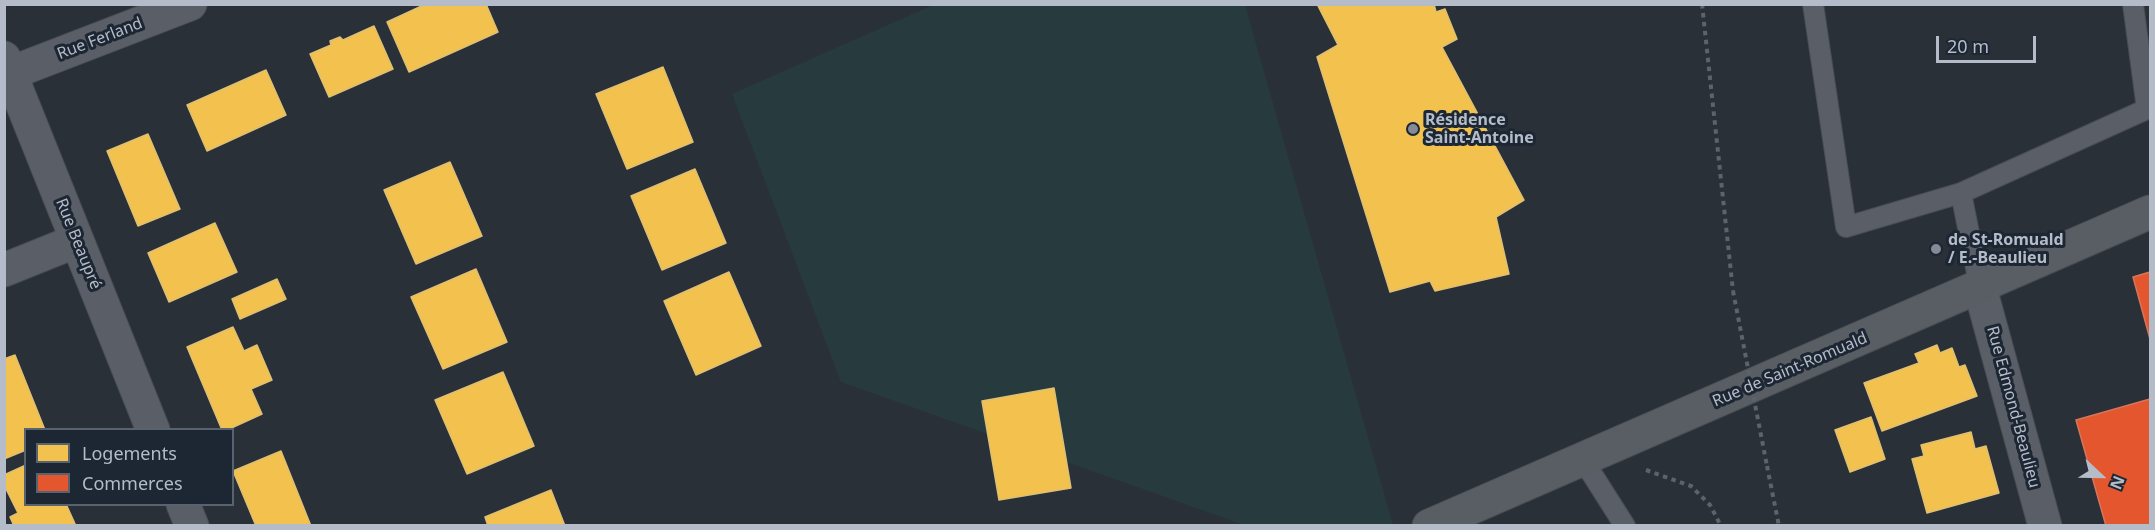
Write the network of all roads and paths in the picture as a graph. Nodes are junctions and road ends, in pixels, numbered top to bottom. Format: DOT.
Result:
graph roads {
  1 [pos="190,4"];
  2 [pos="1702,4"];
  3 [pos="1814,4"];
  4 [pos="2133,4"];
  5 [pos="8,65"];
  6 [pos="1961,193"];
  7 [pos="2151,212"];
  8 [pos="76,241"];
  9 [pos="4,270"];
  10 [pos="1980,288"];
  11 [pos="153,428"];
  12 [pos="1590,456"];
  13 [pos="184,506"];
  14 [pos="192,525"];
  15 [pos="1429,525"];
  16 [pos="1625,525"];
  17 [pos="1721,525"];
  18 [pos="1779,525"];
  19 [pos="2045,525"];
  1 -- 5 [label="street, Rue Ferland"];
  2 -- 18 [label="path, bridge"];
  3 -- 6 [label="lane"];
  4 -- 6 [label="lane"];
  5 -- 8 [label="street, Rue Beaupré"];
  6 -- 10 [label="lane"];
  7 -- 10 [label="street, Rue de Saint-Romuald"];
  8 -- 9 [label="street"];
  8 -- 11 [label="street, Rue Beaupré"];
  10 -- 12 [label="street, Rue de Saint-Romuald"];
  10 -- 19 [label="street, Rue Edmond-Beaulieu"];
  12 -- 15 [label="street, Rue de Saint-Romuald"];
  12 -- 16 [label="lane"];
  12 -- 17 [label="path"];
  13 -- 14 [label="street"];
}
